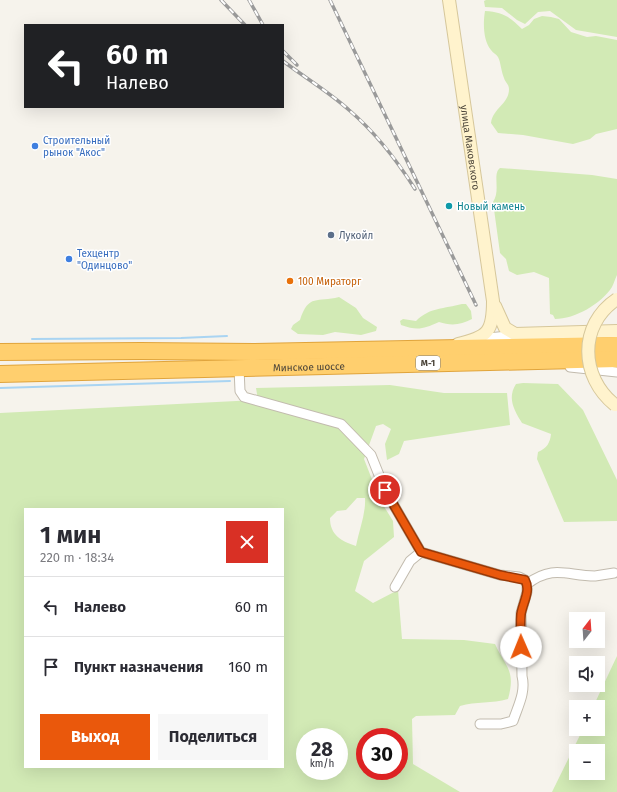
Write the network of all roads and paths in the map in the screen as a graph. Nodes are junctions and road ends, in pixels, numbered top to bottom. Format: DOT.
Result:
graph roads {
  1 [pos="449,0"];
  2 [pos="617,299"];
  3 [pos="493,301"];
  4 [pos="617,331"];
  5 [pos="522,335"];
  6 [pos="478,339"];
  7 [pos="617,345"];
  8 [pos="434,350"];
  9 [pos="0,352"];
  10 [pos="617,359"];
  11 [pos="499,362"];
  12 [pos="239,368"];
  13 [pos="617,372"];
  14 [pos="0,374"];
  15 [pos="616,406"];
  16 [pos="421,552"];
  17 [pos="614,573"];
  18 [pos="527,584"];
  19 [pos="395,586"];
  20 [pos="480,724"];
  1 -- 3 [label="main road, улица Маковского"];
  2 -- 15 [label="main road, bridge"];
  3 -- 5 [label="main road"];
  3 -- 6 [label="main road, улица Маковского"];
  4 -- 5 [label="main road"];
  5 -- 6 [label="street"];
  6 -- 8 [label="main road"];
  7 -- 8 [label="highway, Минское шоссе / М-1"];
  8 -- 9 [label="highway, Минское шоссе / М-1"];
  10 -- 11 [label="highway, Минское шоссе / М-1"];
  11 -- 12 [label="highway, Минское шоссе / М-1"];
  11 -- 13 [label="street"];
  12 -- 14 [label="highway, Минское шоссе / М-1"];
  12 -- 16 [label="street"];
  16 -- 18 [label="street"];
  16 -- 19 [label="street"];
  17 -- 18 [label="street"];
  18 -- 20 [label="street"];
}
